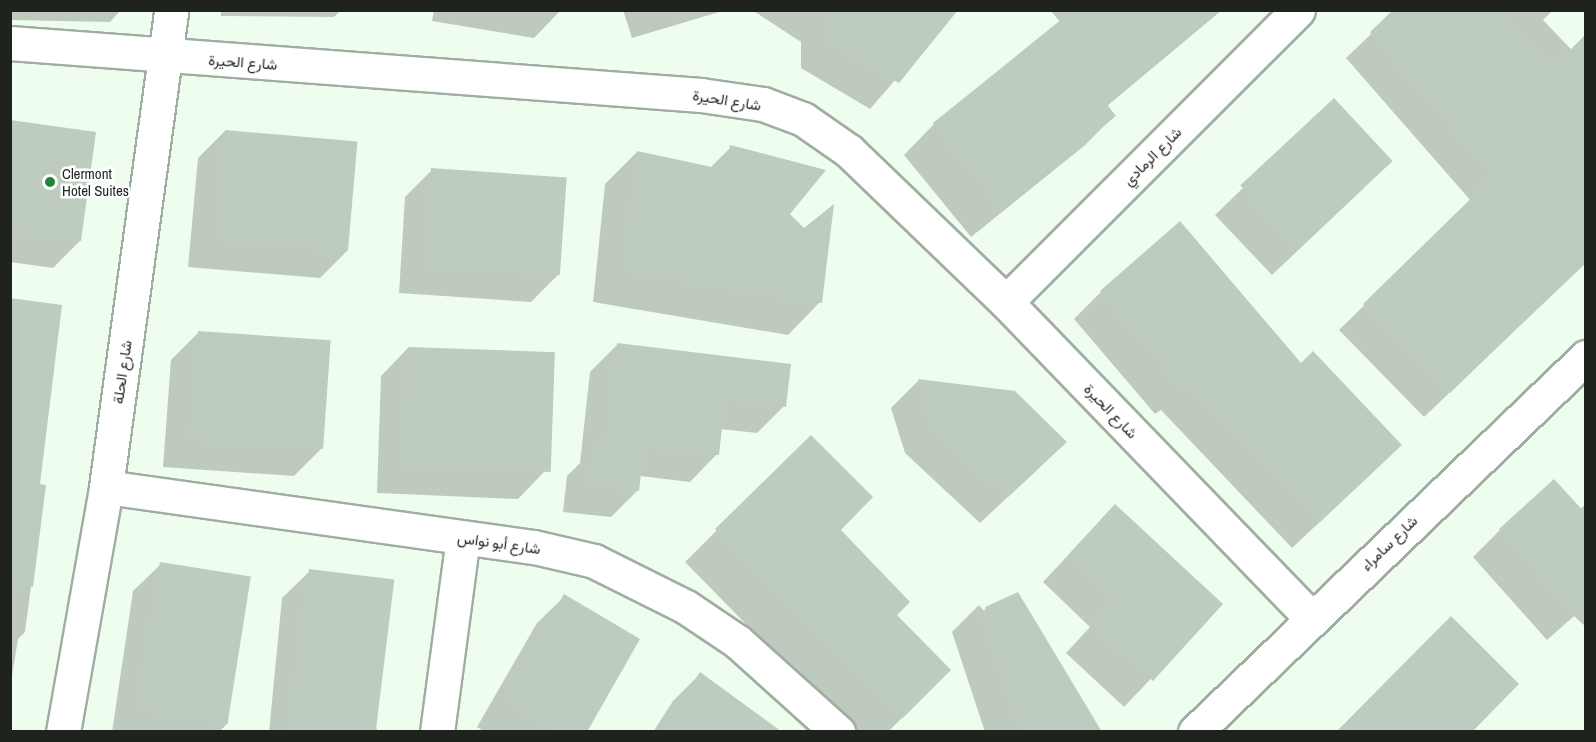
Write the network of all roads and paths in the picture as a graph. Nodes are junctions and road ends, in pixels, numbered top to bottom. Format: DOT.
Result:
graph roads {
  1 [pos="171,10"];
  2 [pos="1298,10"];
  3 [pos="10,43"];
  4 [pos="167,57"];
  5 [pos="1006,302"];
  6 [pos="1586,357"];
  7 [pos="106,487"];
  8 [pos="463,538"];
  9 [pos="1311,618"];
  10 [pos="63,732"];
  11 [pos="437,732"];
  12 [pos="838,732"];
  13 [pos="1195,732"];
  1 -- 4 [label="street, شارع الحلة"];
  2 -- 5 [label="street, شارع الرمادي"];
  3 -- 4 [label="street, شارع الحيرة"];
  4 -- 5 [label="street, شارع الحيرة"];
  4 -- 7 [label="street, شارع الحلة"];
  5 -- 9 [label="street, شارع الحيرة"];
  6 -- 9 [label="street, شارع سامراء"];
  7 -- 8 [label="street, شارع أبو نواس"];
  7 -- 10 [label="street, شارع الحلة"];
  8 -- 11 [label="street"];
  8 -- 12 [label="street, شارع أبو نواس"];
  9 -- 13 [label="street, شارع سامراء"];
}
